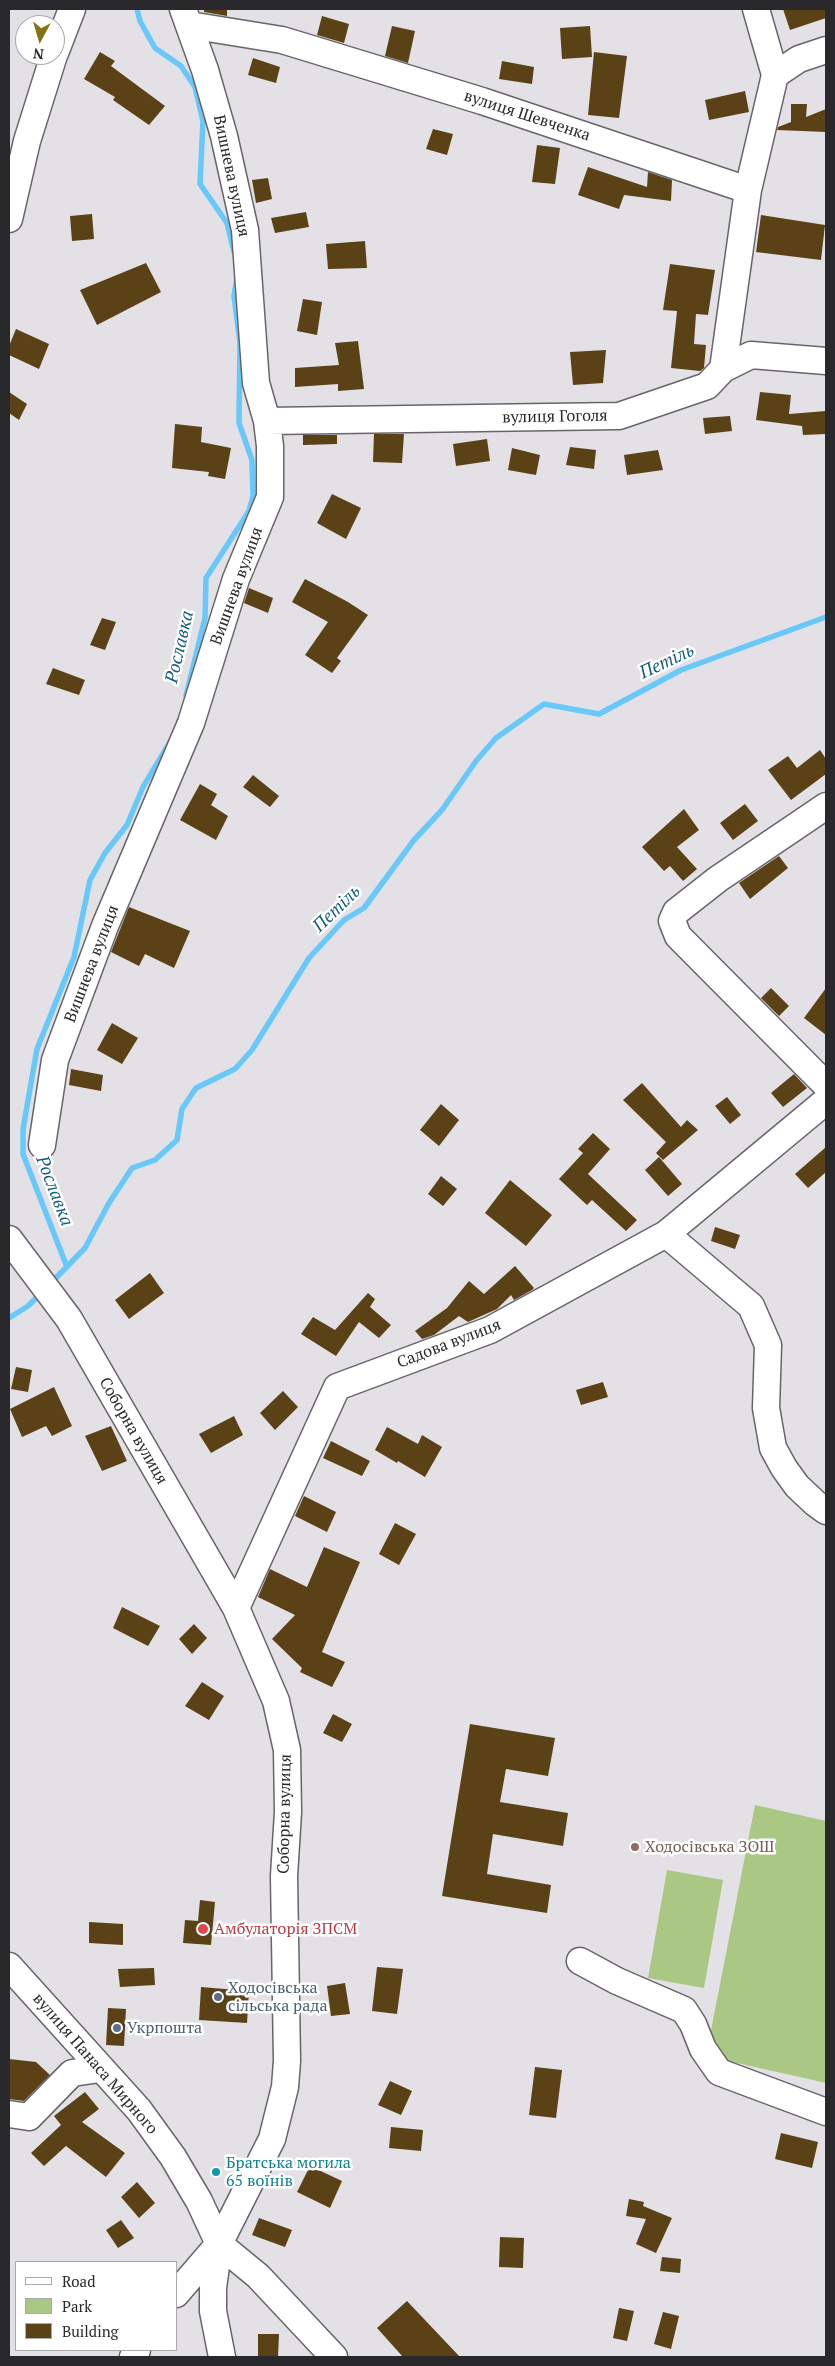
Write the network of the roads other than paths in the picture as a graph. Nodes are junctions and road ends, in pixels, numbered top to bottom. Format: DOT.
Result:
graph roads {
  1 [pos="756,9"];
  2 [pos="186,17"];
  3 [pos="826,50"];
  4 [pos="51,65"];
  5 [pos="775,75"];
  6 [pos="748,190"];
  7 [pos="9,220"];
  8 [pos="826,361"];
  9 [pos="723,369"];
  10 [pos="267,421"];
  11 [pos="826,806"];
  12 [pos="826,1085"];
  13 [pos="826,1101"];
  14 [pos="42,1145"];
  15 [pos="666,1234"];
  16 [pos="16,1252"];
  17 [pos="826,1511"];
  18 [pos="236,1608"];
  19 [pos="580,1961"];
  20 [pos="9,1966"];
  21 [pos="100,2069"];
  22 [pos="826,2112"];
  23 [pos="9,2114"];
  24 [pos="219,2244"];
  25 [pos="178,2292"];
  26 [pos="222,2357"];
  27 [pos="334,2357"];
  1 -- 5 [label="street"];
  2 -- 6 [label="street, вулиця Шевченка"];
  2 -- 10 [label="street, Вишнева вулиця"];
  3 -- 5 [label="street"];
  4 -- 7 [label="street"];
  5 -- 6 [label="street"];
  6 -- 9 [label="street"];
  8 -- 9 [label="street, вулиця Гоголя"];
  9 -- 10 [label="street, вулиця Гоголя"];
  10 -- 14 [label="street, Вишнева вулиця"];
  11 -- 12 [label="street"];
  13 -- 15 [label="street, Садова вулиця"];
  15 -- 17 [label="street"];
  15 -- 18 [label="street, Садова вулиця"];
  16 -- 18 [label="street, Соборна вулиця"];
  18 -- 24 [label="street, Соборна вулиця"];
  19 -- 22 [label="street"];
  20 -- 21 [label="street, вулиця Панаса Мирного"];
  21 -- 23 [label="street"];
  21 -- 24 [label="street, вулиця Панаса Мирного"];
  24 -- 25 [label="street"];
  24 -- 26 [label="street, Соборна вулиця"];
  24 -- 27 [label="street"];
}
